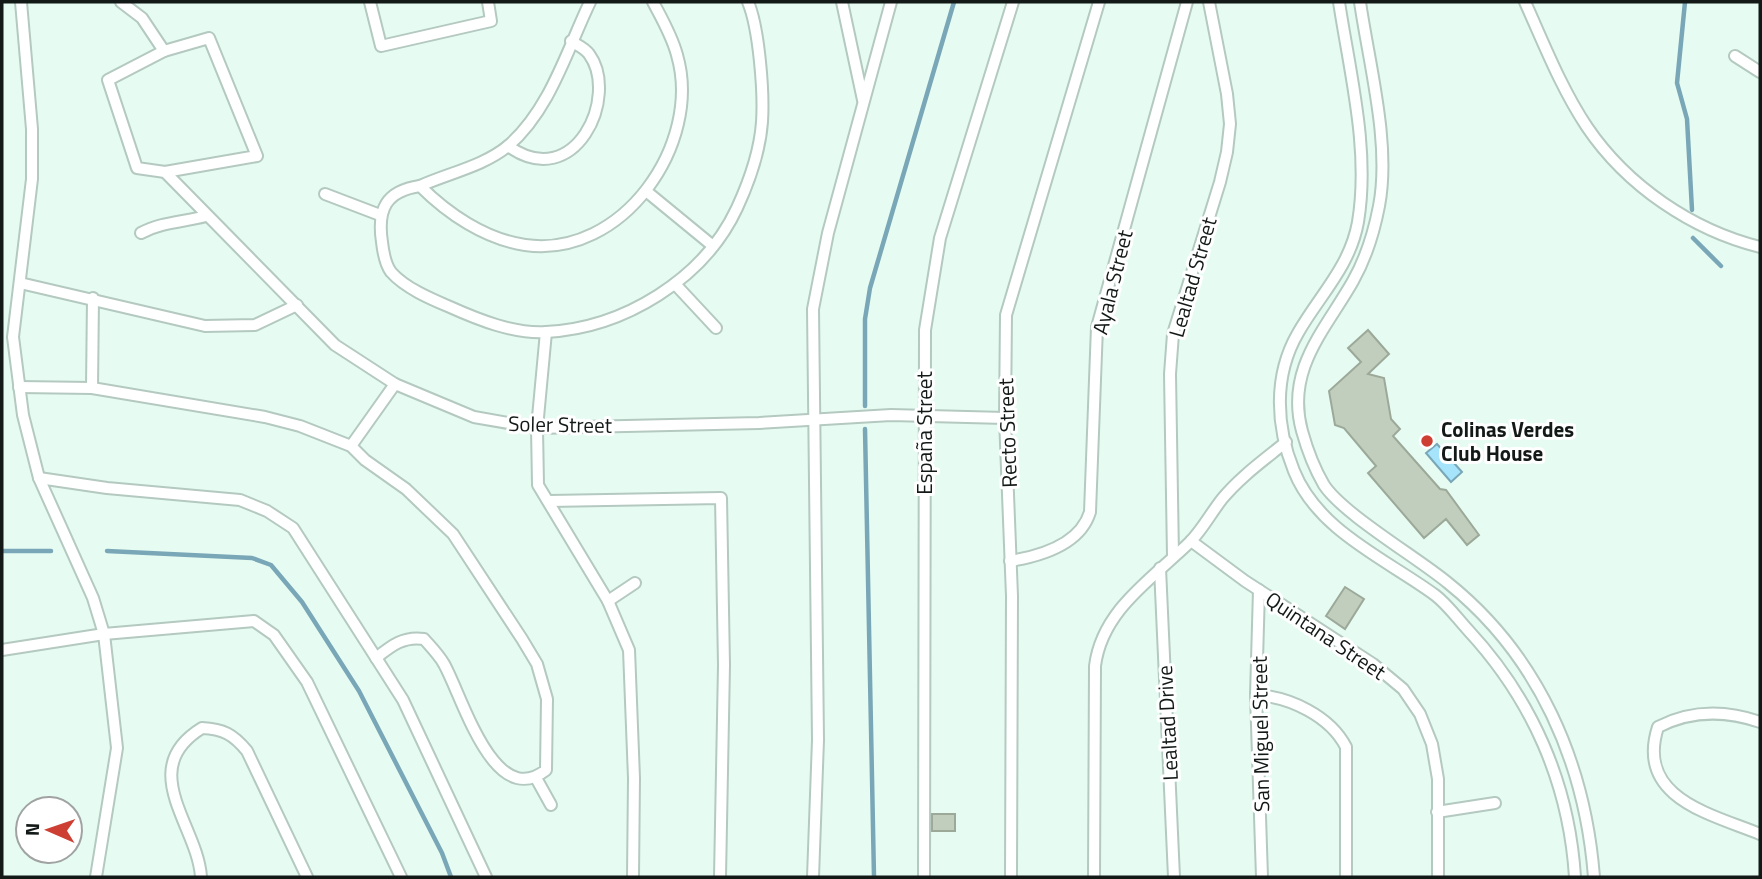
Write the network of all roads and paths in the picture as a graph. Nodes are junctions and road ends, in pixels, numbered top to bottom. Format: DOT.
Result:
graph roads {
  1 [pos="21,2"];
  2 [pos="121,2"];
  3 [pos="370,2"];
  4 [pos="488,2"];
  5 [pos="590,2"];
  6 [pos="653,2"];
  7 [pos="748,2"];
  8 [pos="842,2"];
  9 [pos="891,2"];
  10 [pos="1013,2"];
  11 [pos="1099,2"];
  12 [pos="1188,2"];
  13 [pos="1209,2"];
  14 [pos="1339,2"];
  15 [pos="1360,2"];
  16 [pos="1525,2"];
  17 [pos="571,41"];
  18 [pos="164,51"];
  19 [pos="1735,56"];
  20 [pos="1760,72"];
  21 [pos="864,107"];
  22 [pos="508,146"];
  23 [pos="165,172"];
  24 [pos="420,186"];
  25 [pos="646,191"];
  26 [pos="326,194"];
  27 [pos="380,215"];
  28 [pos="206,216"];
  29 [pos="141,233"];
  30 [pos="713,246"];
  31 [pos="1760,247"];
  32 [pos="20,283"];
  33 [pos="675,284"];
  34 [pos="93,298"];
  35 [pos="298,305"];
  36 [pos="716,328"];
  37 [pos="546,332"];
  38 [pos="7,339"];
  39 [pos="395,384"];
  40 [pos="19,387"];
  41 [pos="92,388"];
  42 [pos="924,416"];
  43 [pos="1005,418"];
  44 [pos="814,419"];
  45 [pos="537,428"];
  46 [pos="1286,442"];
  47 [pos="351,446"];
  48 [pos="39,478"];
  49 [pos="548,501"];
  50 [pos="1191,541"];
  51 [pos="1173,556"];
  52 [pos="1010,561"];
  53 [pos="1160,568"];
  54 [pos="635,583"];
  55 [pos="1259,590"];
  56 [pos="608,601"];
  57 [pos="104,634"];
  58 [pos="2,650"];
  59 [pos="376,658"];
  60 [pos="1256,695"];
  61 [pos="1760,722"];
  62 [pos="536,778"];
  63 [pos="1495,803"];
  64 [pos="551,805"];
  65 [pos="1437,812"];
  66 [pos="1760,834"];
  67 [pos="96,877"];
  68 [pos="201,877"];
  69 [pos="307,877"];
  70 [pos="401,877"];
  71 [pos="486,877"];
  72 [pos="633,877"];
  73 [pos="720,877"];
  74 [pos="813,877"];
  75 [pos="924,877"];
  76 [pos="1011,877"];
  77 [pos="1094,877"];
  78 [pos="1174,877"];
  79 [pos="1262,877"];
  80 [pos="1346,877"];
  81 [pos="1438,877"];
  82 [pos="1575,877"];
  83 [pos="1594,877"];
  1 -- 32 [label="street"];
  2 -- 18 [label="street"];
  3 -- 4 [label="street"];
  5 -- 17 [label="street"];
  6 -- 25 [label="street"];
  7 -- 30 [label="street"];
  8 -- 21 [label="street"];
  9 -- 21 [label="street"];
  10 -- 42 [label="street, España Street"];
  11 -- 43 [label="street, Recto Street"];
  12 -- 52 [label="street, Ayala Street"];
  13 -- 51 [label="street, Lealtad Street"];
  14 -- 46 [label="street"];
  15 -- 83 [label="street"];
  16 -- 31 [label="street"];
  17 -- 22 [label="street"];
  17 -- 22 [label="street"];
  18 -- 23 [label="street"];
  18 -- 23 [label="street"];
  19 -- 20 [label="street"];
  21 -- 44 [label="street"];
  22 -- 24 [label="street"];
  23 -- 28 [label="street, Soler Street"];
  24 -- 25 [label="street"];
  24 -- 27 [label="street"];
  25 -- 30 [label="street"];
  26 -- 27 [label="street"];
  27 -- 37 [label="street"];
  28 -- 29 [label="street"];
  28 -- 35 [label="street, Soler Street"];
  30 -- 33 [label="street"];
  32 -- 34 [label="street"];
  32 -- 38 [label="street"];
  33 -- 36 [label="street"];
  33 -- 37 [label="street"];
  34 -- 35 [label="street"];
  34 -- 41 [label="street"];
  35 -- 39 [label="street, Soler Street"];
  37 -- 45 [label="street"];
  38 -- 40 [label="street"];
  39 -- 45 [label="street, Soler Street"];
  39 -- 47 [label="street"];
  40 -- 41 [label="street"];
  40 -- 48 [label="street"];
  41 -- 47 [label="street"];
  42 -- 43 [label="street, Soler Street"];
  42 -- 44 [label="street, Soler Street"];
  42 -- 75 [label="street, España Street"];
  43 -- 52 [label="street, Recto Street"];
  44 -- 45 [label="street, Soler Street"];
  44 -- 74 [label="street"];
  45 -- 49 [label="street"];
  46 -- 50 [label="street"];
  46 -- 82 [label="street"];
  47 -- 62 [label="street"];
  48 -- 57 [label="street"];
  48 -- 59 [label="street"];
  49 -- 56 [label="street"];
  49 -- 73 [label="street"];
  50 -- 51 [label="street"];
  50 -- 55 [label="street, Quintana Street"];
  51 -- 53 [label="street"];
  52 -- 76 [label="street, Recto Street"];
  53 -- 77 [label="street"];
  53 -- 78 [label="street, Lealtad Drive"];
  54 -- 56 [label="street"];
  55 -- 60 [label="street, San Miguel Street"];
  55 -- 65 [label="street, Quintana Street"];
  56 -- 72 [label="street"];
  57 -- 58 [label="street"];
  57 -- 67 [label="street"];
  57 -- 70 [label="street"];
  59 -- 62 [label="street"];
  59 -- 71 [label="street"];
  60 -- 79 [label="street, San Miguel Street"];
  60 -- 80 [label="street"];
  61 -- 66 [label="street"];
  62 -- 64 [label="street"];
  63 -- 65 [label="street"];
  65 -- 81 [label="street, Quintana Street"];
  68 -- 69 [label="street"];
}
